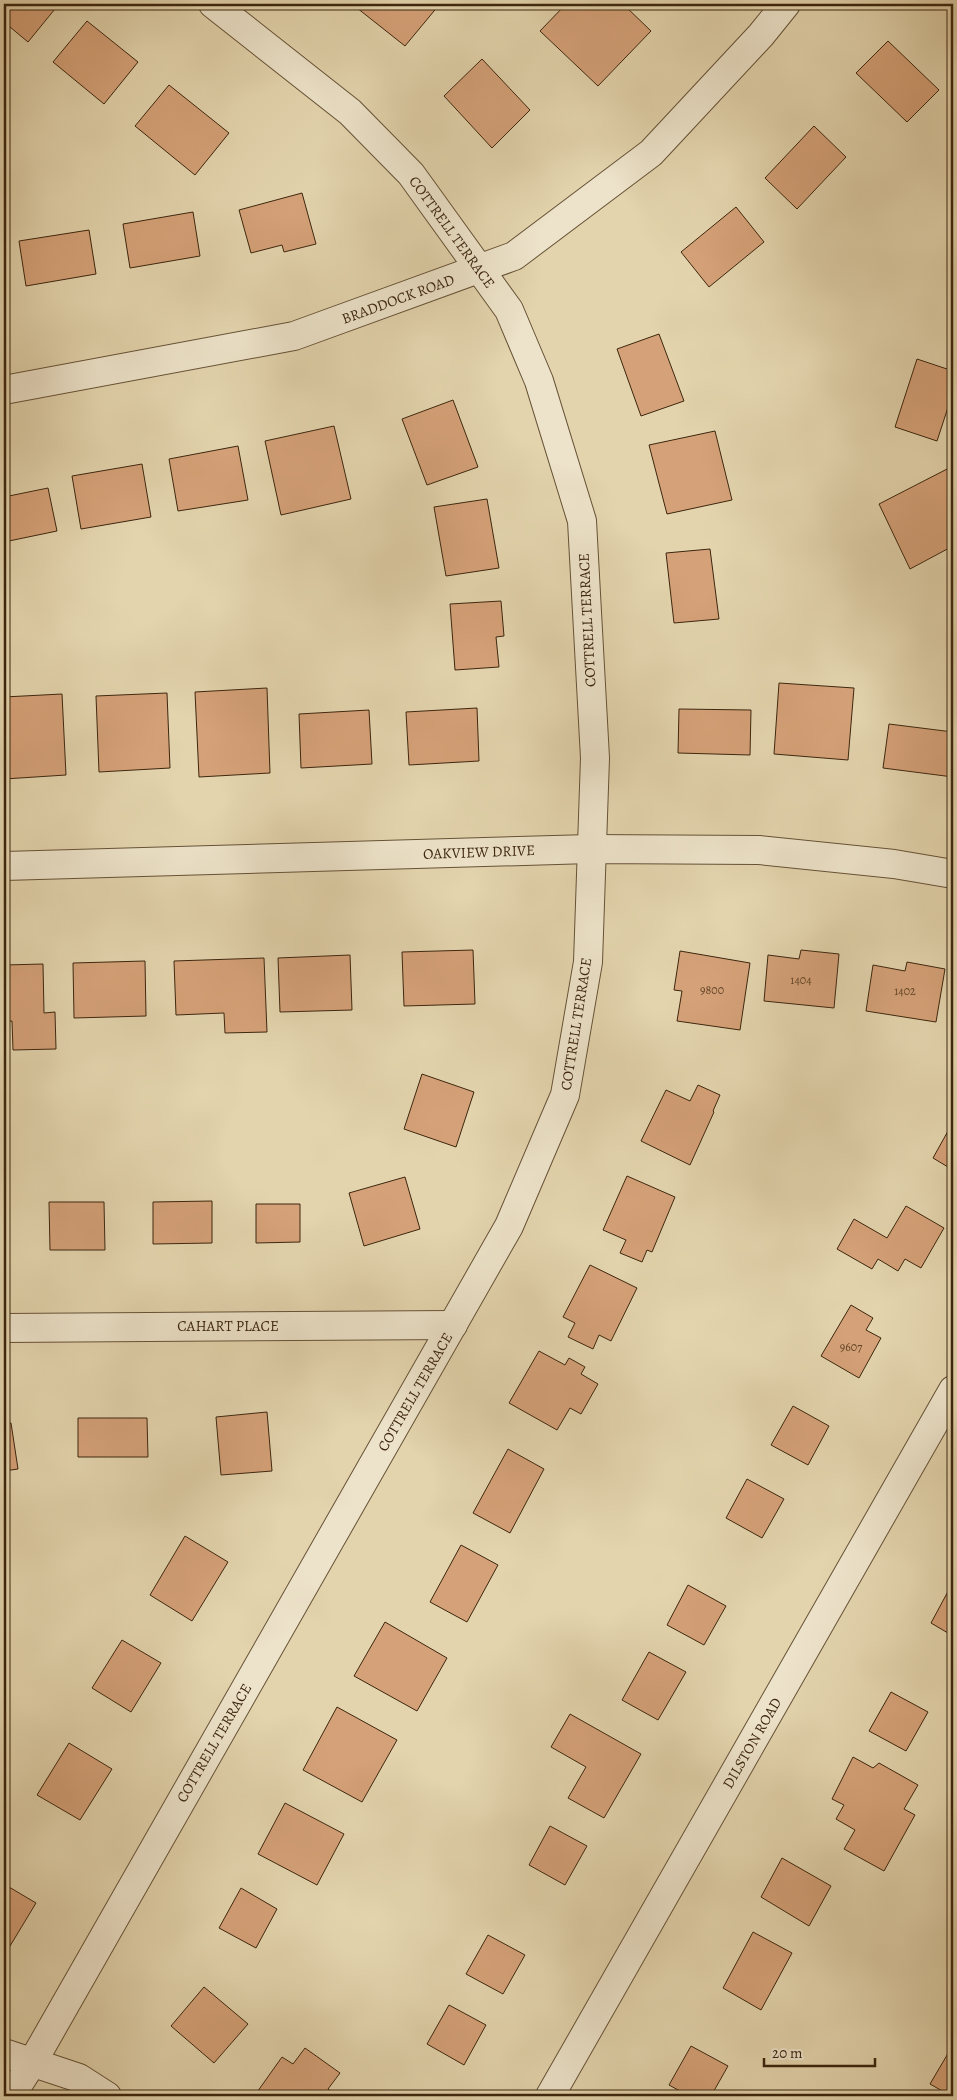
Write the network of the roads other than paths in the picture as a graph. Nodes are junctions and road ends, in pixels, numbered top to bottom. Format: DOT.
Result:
graph roads {
  1 [pos="213,4"];
  2 [pos="786,4"];
  3 [pos="479,270"];
  4 [pos="4,390"];
  5 [pos="590,849"];
  6 [pos="4,866"];
  7 [pos="953,874"];
  8 [pos="453,1325"];
  9 [pos="4,1328"];
  10 [pos="953,1390"];
  11 [pos="4,2053"];
  12 [pos="32,2062"];
  13 [pos="11,2096"];
  14 [pos="107,2096"];
  15 [pos="550,2096"];
  1 -- 3 [label="street, COTTRELL TERRACE"];
  2 -- 3 [label="street, BRADDOCK ROAD"];
  3 -- 4 [label="street, BRADDOCK ROAD"];
  3 -- 5 [label="street, COTTRELL TERRACE"];
  5 -- 6 [label="street, OAKVIEW DRIVE"];
  5 -- 7 [label="street, OAKVIEW DRIVE"];
  5 -- 8 [label="street, COTTRELL TERRACE"];
  8 -- 9 [label="street, CAHART PLACE"];
  8 -- 12 [label="street, COTTRELL TERRACE"];
  10 -- 15 [label="street, DILSTON ROAD"];
  11 -- 12 [label="street"];
  12 -- 13 [label="street, COTTRELL TERRACE"];
  12 -- 14 [label="street"];
}
